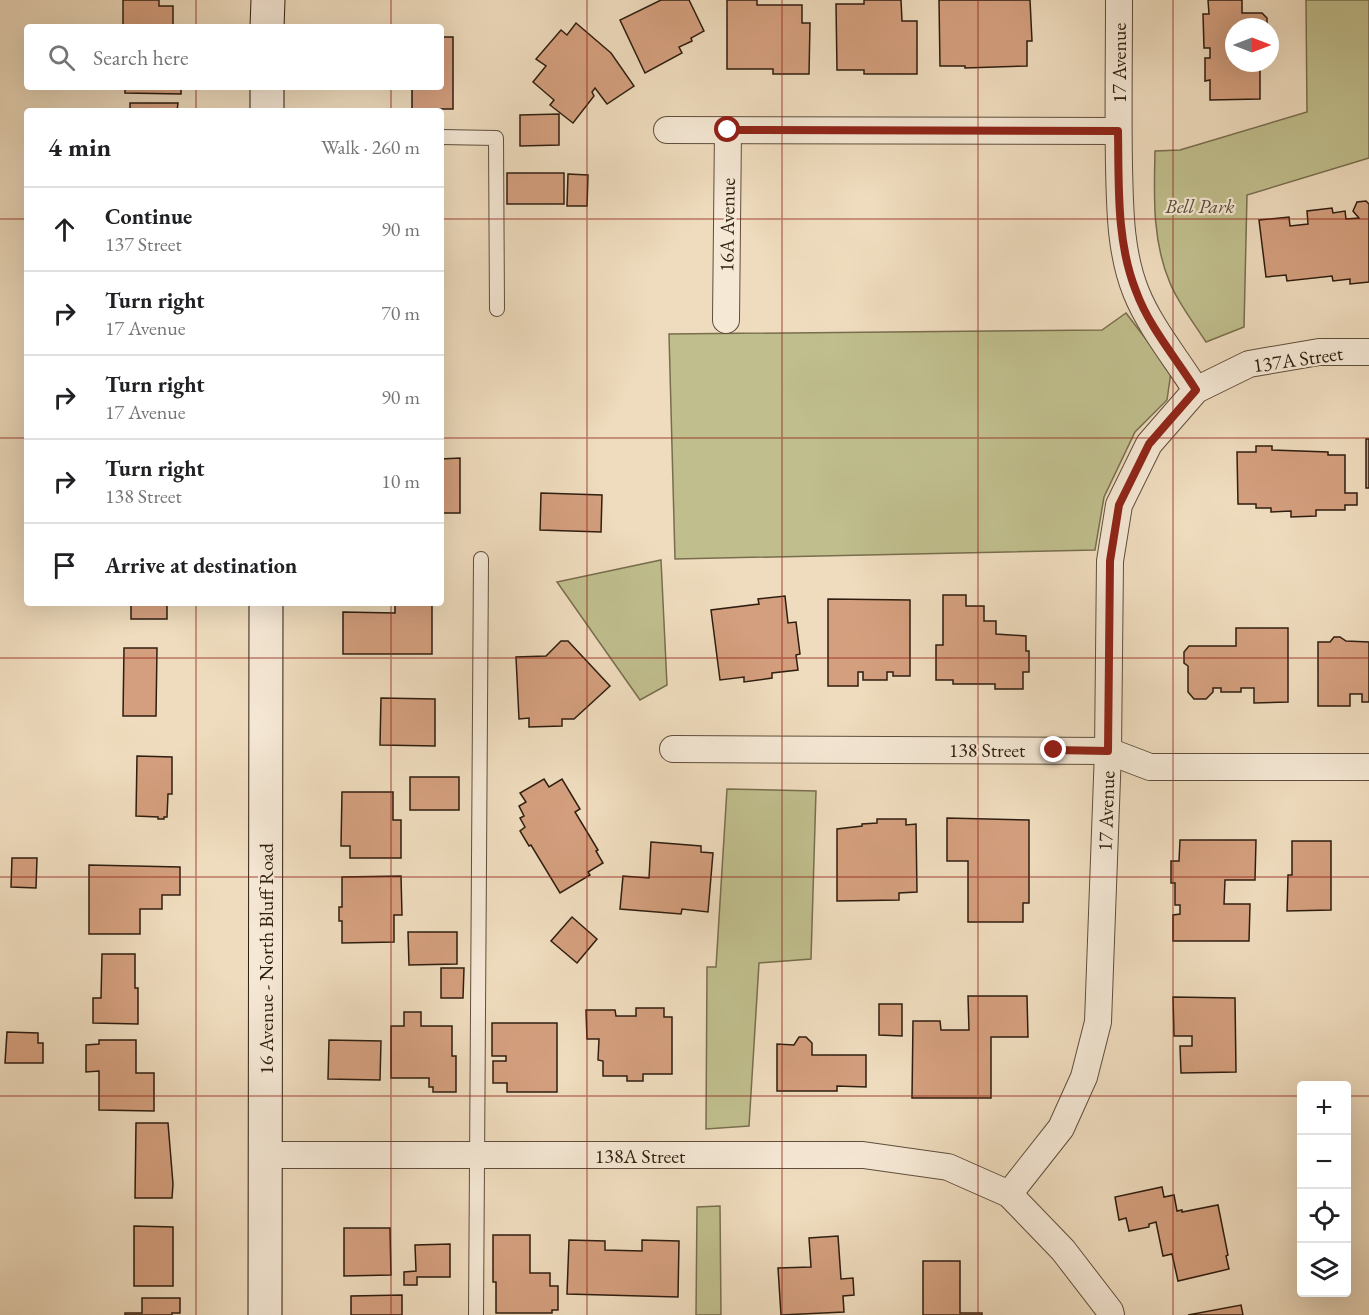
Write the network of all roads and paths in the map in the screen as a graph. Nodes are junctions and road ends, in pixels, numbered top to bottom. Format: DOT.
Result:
graph roads {
  1 [pos="268,0"];
  2 [pos="1119,0"];
  3 [pos="267,24"];
  4 [pos="267,90"];
  5 [pos="267,108"];
  6 [pos="667,130"];
  7 [pos="728,130"];
  8 [pos="1118,131"];
  9 [pos="444,137"];
  10 [pos="497,309"];
  11 [pos="726,320"];
  12 [pos="1369,352"];
  13 [pos="1196,390"];
  14 [pos="481,559"];
  15 [pos="266,606"];
  16 [pos="674,749"];
  17 [pos="1108,751"];
  18 [pos="1369,767"];
  19 [pos="265,1155"];
  20 [pos="476,1156"];
  21 [pos="1009,1194"];
  22 [pos="265,1315"];
  23 [pos="476,1315"];
  24 [pos="1112,1315"];
  1 -- 3 [label="main road"];
  2 -- 8 [label="street, 17 Avenue"];
  4 -- 5 [label="main road"];
  6 -- 7 [label="street"];
  7 -- 8 [label="street"];
  7 -- 11 [label="street, 16A Avenue"];
  8 -- 13 [label="street, 17 Avenue"];
  9 -- 10 [label="lane"];
  12 -- 13 [label="street, 137A Street"];
  13 -- 17 [label="street, 17 Avenue"];
  14 -- 20 [label="lane"];
  15 -- 19 [label="main road, 16 Avenue - North Bluff Road"];
  16 -- 17 [label="street, 138 Street"];
  17 -- 18 [label="street, 138 Street"];
  17 -- 21 [label="street, 17 Avenue"];
  19 -- 20 [label="street, 138A Street"];
  19 -- 22 [label="main road, 16 Avenue - North Bluff Road"];
  20 -- 21 [label="street, 138A Street"];
  20 -- 23 [label="lane"];
  21 -- 24 [label="street"];
}
